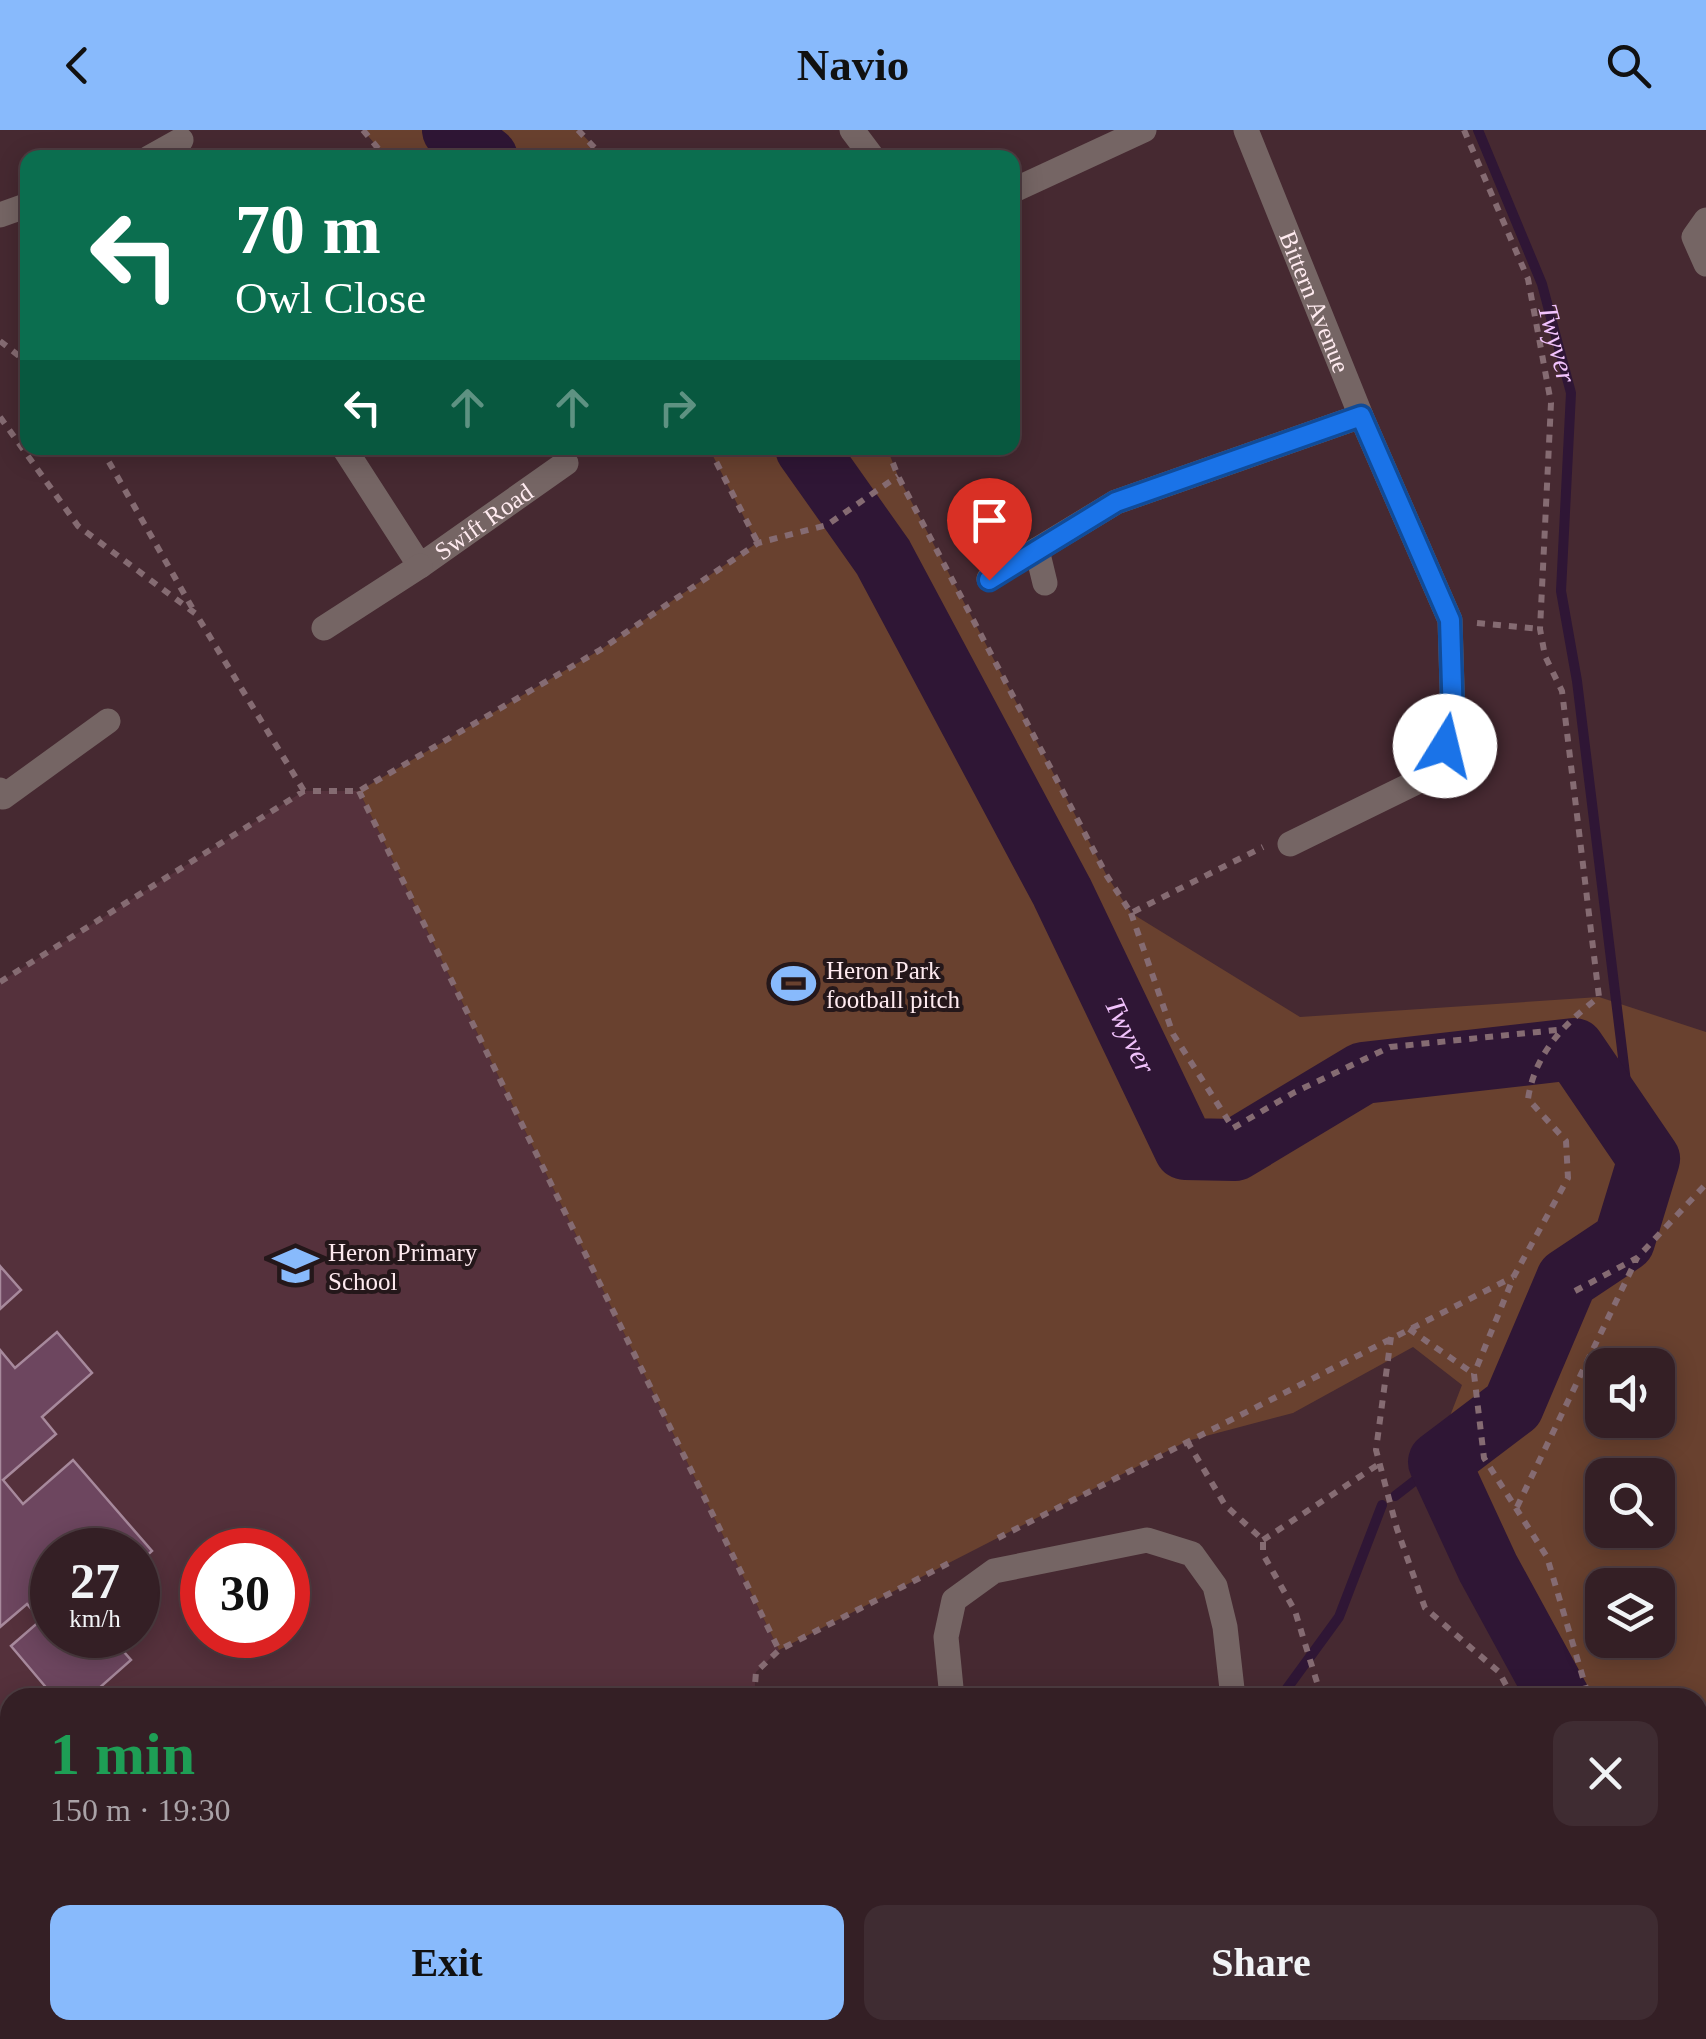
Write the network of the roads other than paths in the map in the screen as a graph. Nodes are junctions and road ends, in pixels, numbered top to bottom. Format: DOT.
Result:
graph roads {
  1 [pos="1144,130"];
  2 [pos="1246,130"];
  3 [pos="181,140"];
  4 [pos="163,150"];
  5 [pos="1020,187"];
  6 [pos="1706,220"];
  7 [pos="1706,264"];
  8 [pos="1361,416"];
  9 [pos="349,455"];
  10 [pos="566,463"];
  11 [pos="1037,550"];
  12 [pos="420,566"];
  13 [pos="989,580"];
  14 [pos="1045,583"];
  15 [pos="324,628"];
  16 [pos="108,722"];
  17 [pos="1,795"];
  18 [pos="1290,844"];
  19 [pos="951,1688"];
  20 [pos="1232,1688"];
  1 -- 5 [label="street"];
  2 -- 8 [label="street, Bittern Avenue"];
  3 -- 4 [label="street"];
  6 -- 7 [label="street"];
  8 -- 11 [label="street"];
  8 -- 18 [label="street, Bittern Avenue"];
  9 -- 12 [label="street, Swift Road"];
  10 -- 12 [label="street, Swift Road"];
  11 -- 13 [label="street"];
  11 -- 14 [label="street"];
  12 -- 15 [label="street"];
  16 -- 17 [label="street"];
  19 -- 20 [label="street"];
}
